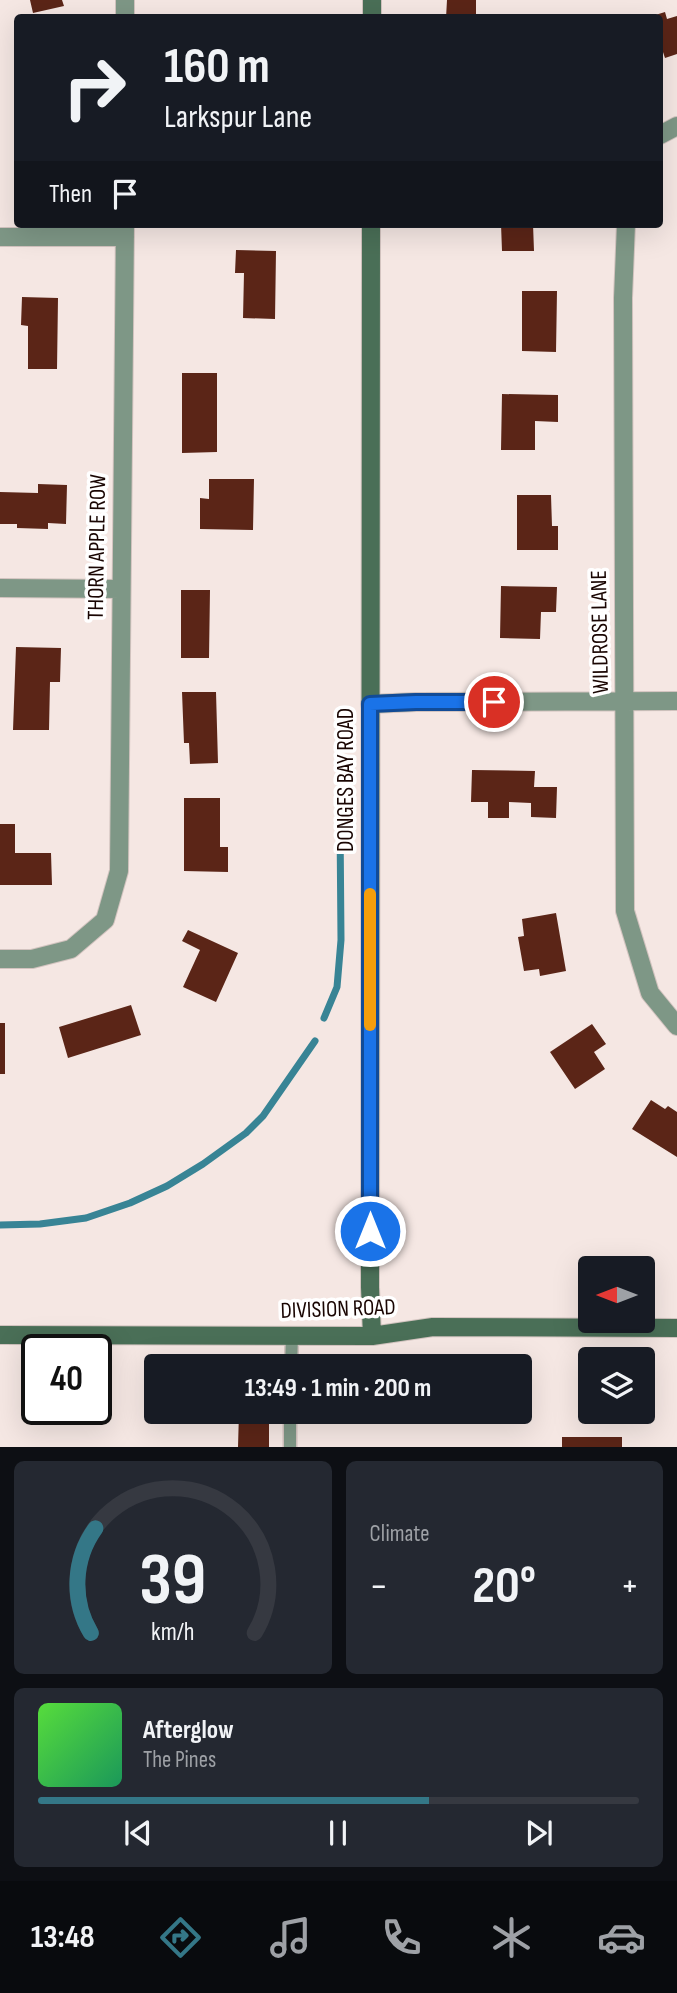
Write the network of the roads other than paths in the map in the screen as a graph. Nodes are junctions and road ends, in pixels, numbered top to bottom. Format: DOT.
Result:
graph roads {
  1 [pos="371,228"];
  2 [pos="626,228"];
  3 [pos="125,231"];
  4 [pos="0,237"];
  5 [pos="0,587"];
  6 [pos="121,589"];
  7 [pos="625,702"];
  8 [pos="677,702"];
  9 [pos="370,704"];
  10 [pos="0,958"];
  11 [pos="677,1026"];
  12 [pos="677,1328"];
  13 [pos="0,1335"];
  14 [pos="292,1336"];
  15 [pos="372,1336"];
  16 [pos="291,1354"];
  17 [pos="290,1424"];
  18 [pos="289,1447"];
  1 -- 9 [label="street, DONGES BAY ROAD"];
  2 -- 7 [label="street, WILDROSE LANE"];
  3 -- 4 [label="street"];
  3 -- 6 [label="street, THORN APPLE ROW"];
  5 -- 6 [label="street"];
  6 -- 10 [label="street, THORN APPLE ROW"];
  7 -- 8 [label="street"];
  7 -- 9 [label="street"];
  7 -- 11 [label="street, WILDROSE LANE"];
  9 -- 15 [label="street, DONGES BAY ROAD"];
  12 -- 15 [label="street, DIVISION ROAD"];
  13 -- 14 [label="street, DIVISION ROAD"];
  14 -- 15 [label="street, DIVISION ROAD"];
  14 -- 16 [label="lane"];
  17 -- 18 [label="lane"];
}
